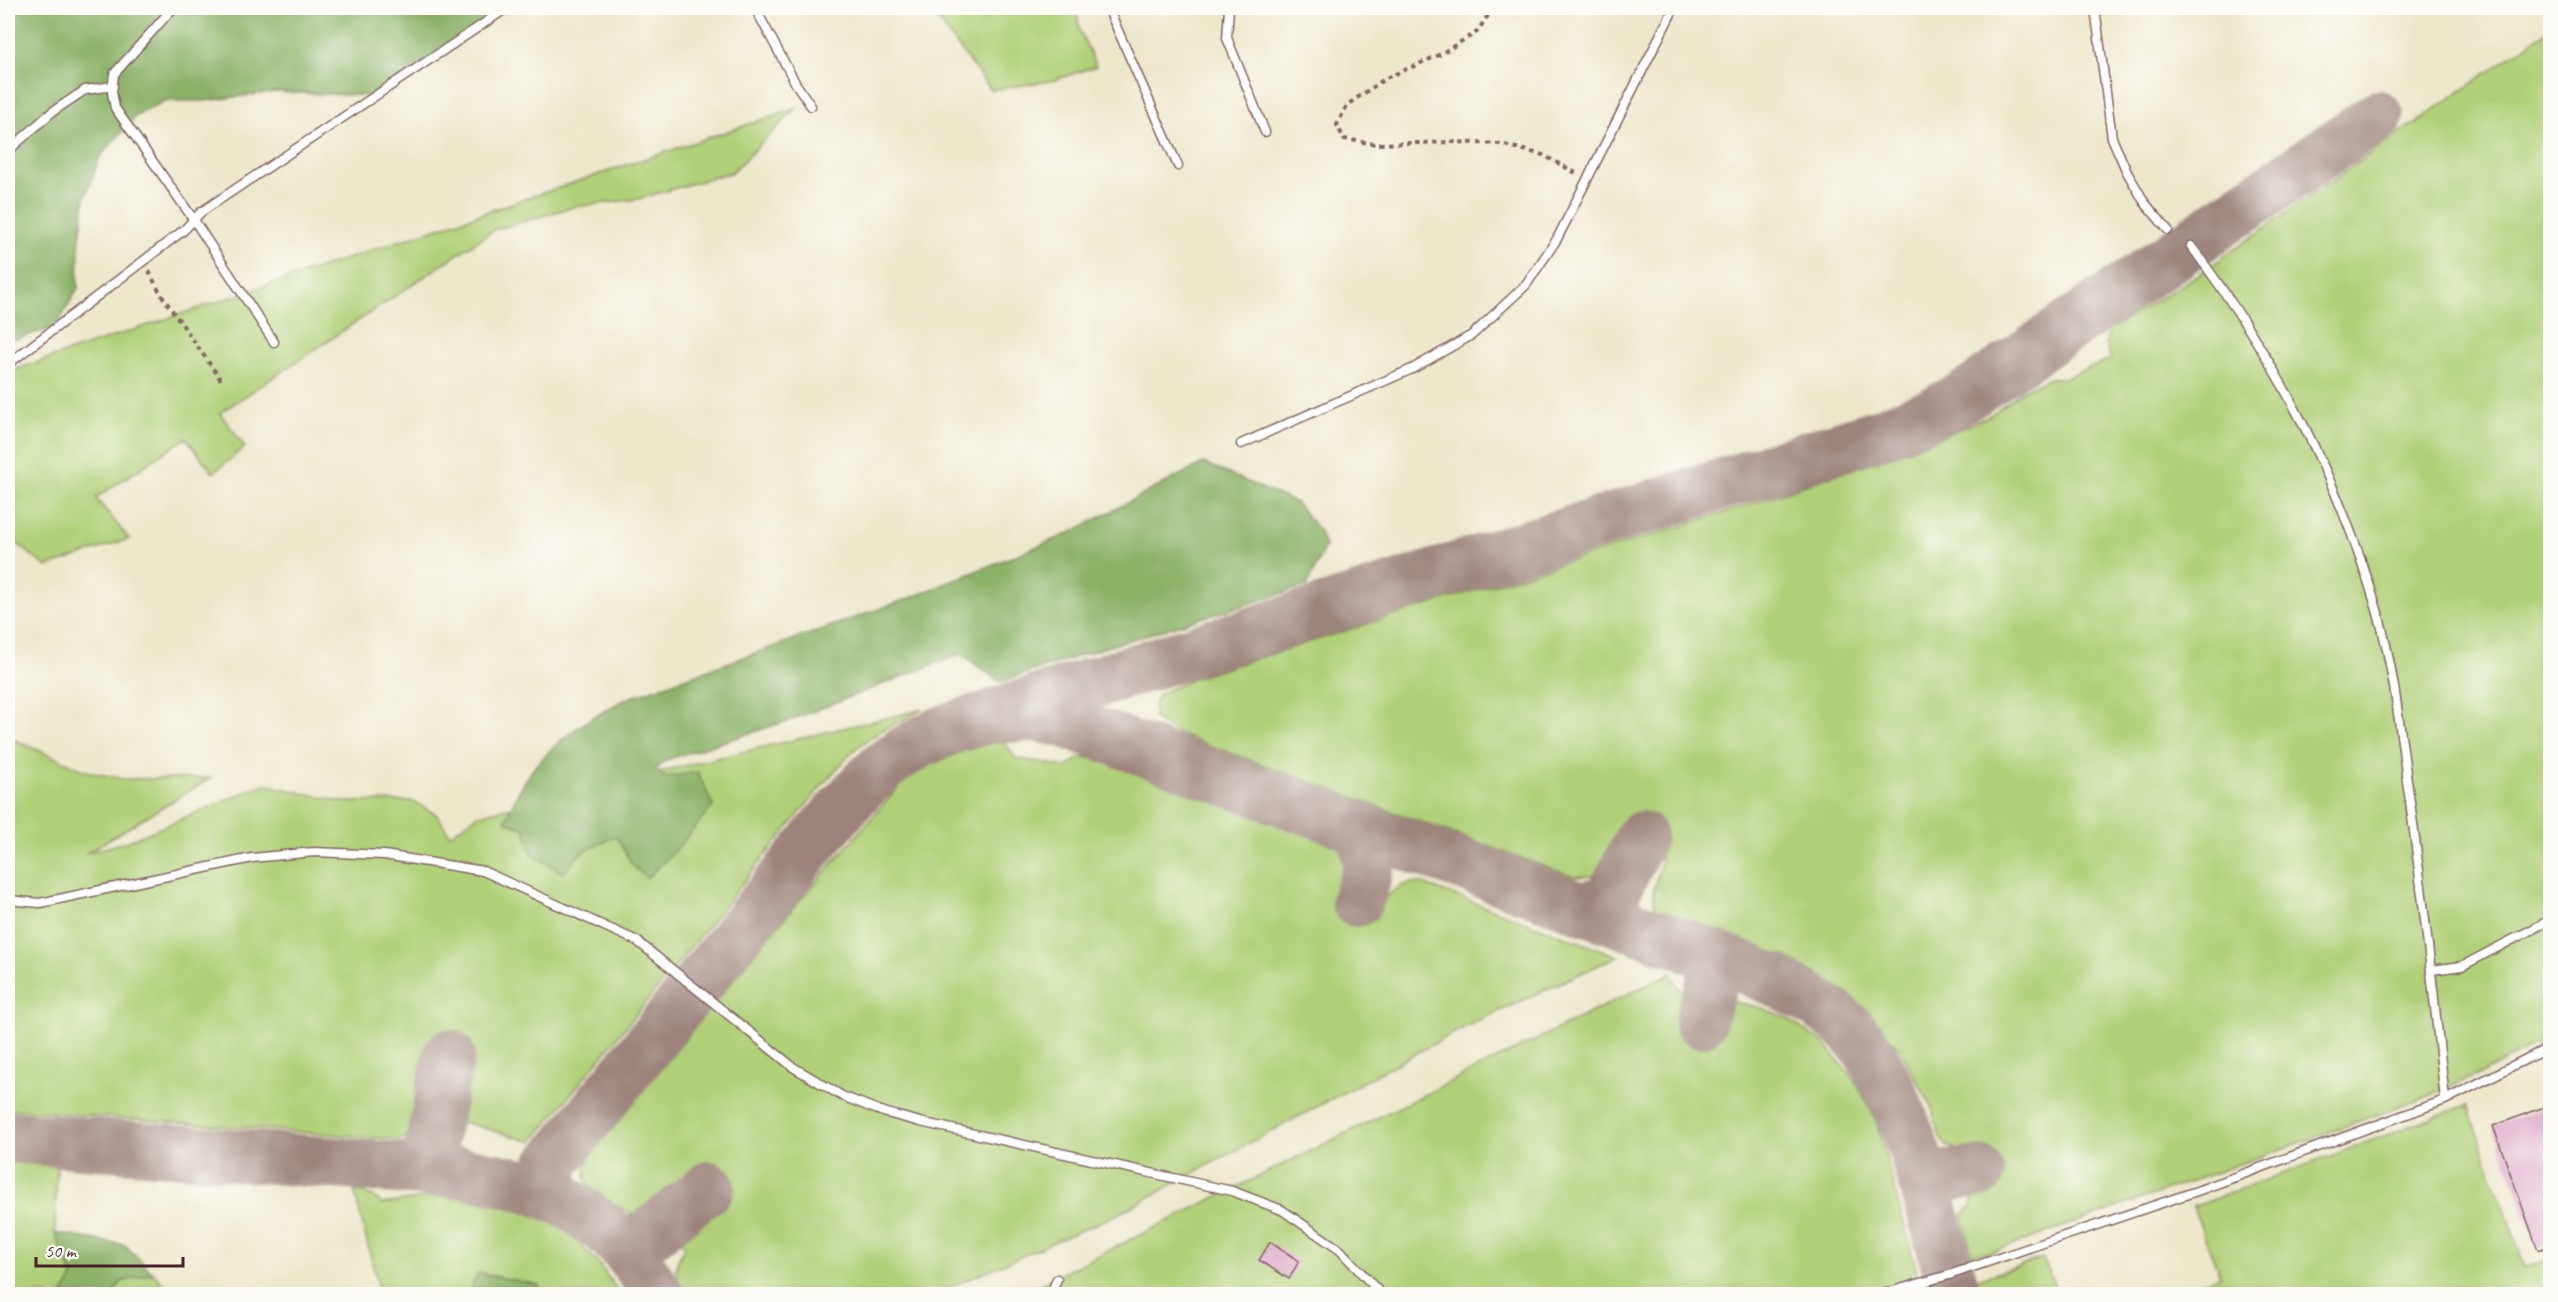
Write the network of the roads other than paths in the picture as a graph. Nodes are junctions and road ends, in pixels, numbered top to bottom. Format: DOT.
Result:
graph roads {
  1 [pos="173,8"];
  2 [pos="507,8"];
  3 [pos="755,8"];
  4 [pos="1108,8"];
  5 [pos="1229,8"];
  6 [pos="1674,8"];
  7 [pos="2095,8"];
  8 [pos="113,86"];
  9 [pos="811,106"];
  10 [pos="1265,132"];
  11 [pos="8,151"];
  12 [pos="1178,166"];
  13 [pos="194,220"];
  14 [pos="2168,230"];
  15 [pos="2191,246"];
  16 [pos="274,342"];
  17 [pos="8,364"];
  18 [pos="1241,444"];
  19 [pos="8,900"];
  20 [pos="2550,920"];
  21 [pos="2432,970"];
  22 [pos="2550,1047"];
  23 [pos="2445,1100"];
  24 [pos="1057,1280"];
  25 [pos="1051,1294"];
  26 [pos="1381,1294"];
  27 [pos="1882,1294"];
  1 -- 8 [label="lane"];
  2 -- 13 [label="lane"];
  3 -- 9 [label="lane"];
  4 -- 12 [label="lane"];
  5 -- 10 [label="lane"];
  6 -- 18 [label="lane"];
  7 -- 14 [label="lane"];
  8 -- 11 [label="lane"];
  8 -- 13 [label="lane"];
  13 -- 16 [label="lane"];
  13 -- 17 [label="lane"];
  15 -- 21 [label="lane"];
  19 -- 26 [label="lane"];
  20 -- 21 [label="lane"];
  21 -- 23 [label="lane"];
  22 -- 23 [label="lane"];
  23 -- 27 [label="lane"];
  24 -- 25 [label="lane"];
}
